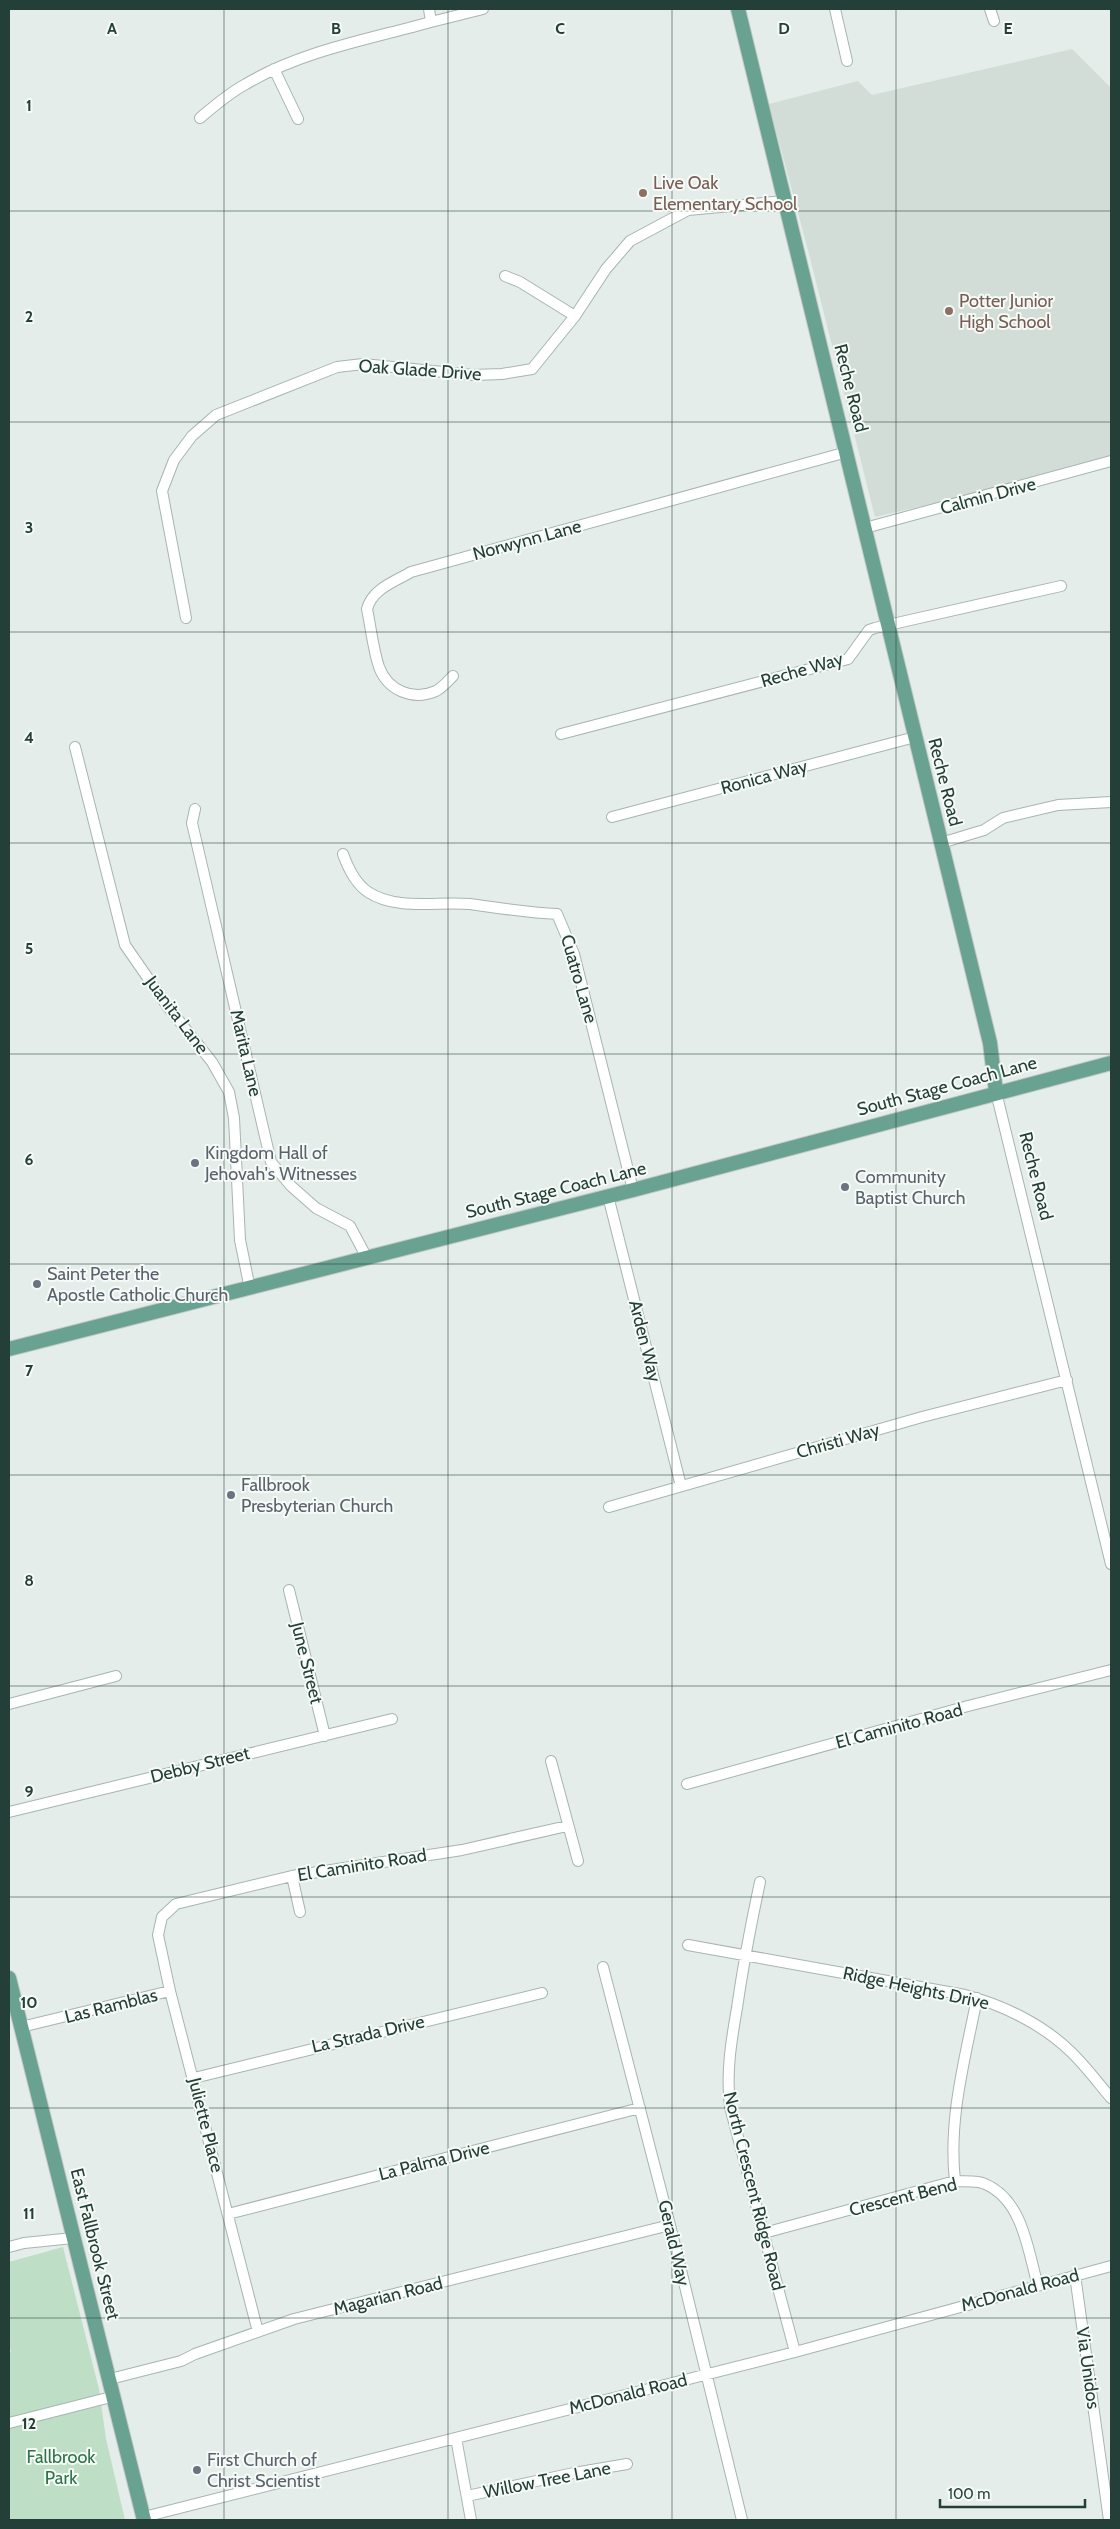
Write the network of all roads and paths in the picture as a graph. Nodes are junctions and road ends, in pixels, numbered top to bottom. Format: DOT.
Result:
graph roads {
  1 [pos="429,9"];
  2 [pos="483,9"];
  3 [pos="738,9"];
  4 [pos="835,9"];
  5 [pos="990,9"];
  6 [pos="994,21"];
  7 [pos="431,22"];
  8 [pos="847,61"];
  9 [pos="274,70"];
  10 [pos="200,118"];
  11 [pos="298,119"];
  12 [pos="785,201"];
  13 [pos="505,276"];
  14 [pos="575,316"];
  15 [pos="847,452"];
  16 [pos="1111,461"];
  17 [pos="865,528"];
  18 [pos="1062,586"];
  19 [pos="186,618"];
  20 [pos="889,626"];
  21 [pos="453,676"];
  22 [pos="561,734"];
  23 [pos="915,737"];
  24 [pos="75,747"];
  25 [pos="1111,802"];
  26 [pos="195,810"];
  27 [pos="612,817"];
  28 [pos="940,844"];
  29 [pos="343,854"];
  30 [pos="1111,1063"];
  31 [pos="996,1092"];
  32 [pos="633,1190"];
  33 [pos="608,1196"];
  34 [pos="367,1258"];
  35 [pos="250,1289"];
  36 [pos="9,1349"];
  37 [pos="1067,1380"];
  38 [pos="681,1486"];
  39 [pos="609,1506"];
  40 [pos="1111,1564"];
  41 [pos="289,1590"];
  42 [pos="1111,1670"];
  43 [pos="116,1676"];
  44 [pos="9,1704"];
  45 [pos="392,1719"];
  46 [pos="325,1736"];
  47 [pos="551,1761"];
  48 [pos="687,1784"];
  49 [pos="9,1812"];
  50 [pos="567,1826"];
  51 [pos="578,1861"];
  52 [pos="292,1876"];
  53 [pos="760,1882"];
  54 [pos="300,1912"];
  55 [pos="162,1917"];
  56 [pos="688,1945"];
  57 [pos="745,1955"];
  58 [pos="603,1967"];
  59 [pos="9,1978"];
  60 [pos="170,1991"];
  61 [pos="542,1993"];
  62 [pos="977,1998"];
  63 [pos="21,2027"];
  64 [pos="194,2078"];
  65 [pos="1111,2098"];
  66 [pos="640,2108"];
  67 [pos="954,2181"];
  68 [pos="228,2214"];
  69 [pos="670,2226"];
  70 [pos="764,2233"];
  71 [pos="73,2238"];
  72 [pos="9,2247"];
  73 [pos="1111,2266"];
  74 [pos="1075,2275"];
  75 [pos="1038,2286"];
  76 [pos="258,2332"];
  77 [pos="794,2352"];
  78 [pos="704,2374"];
  79 [pos="110,2378"];
  80 [pos="115,2396"];
  81 [pos="9,2423"];
  82 [pos="456,2438"];
  83 [pos="627,2464"];
  84 [pos="467,2496"];
  85 [pos="144,2519"];
  86 [pos="471,2520"];
  87 [pos="742,2520"];
  88 [pos="1109,2520"];
  1 -- 7 [label="street"];
  2 -- 7 [label="street"];
  3 -- 12 [label="main road, Reche Road"];
  4 -- 8 [label="street"];
  5 -- 6 [label="street"];
  7 -- 9 [label="street"];
  9 -- 10 [label="street"];
  9 -- 11 [label="street"];
  12 -- 14 [label="street, Oak Glade Drive"];
  12 -- 15 [label="main road, Reche Road"];
  13 -- 14 [label="street"];
  14 -- 19 [label="street, Oak Glade Drive"];
  15 -- 17 [label="main road, Reche Road"];
  15 -- 21 [label="street, Norwynn Lane"];
  16 -- 17 [label="street, Calmin Drive"];
  17 -- 20 [label="main road, Reche Road"];
  18 -- 20 [label="street, Reche Way"];
  20 -- 22 [label="street, Reche Way"];
  20 -- 23 [label="main road, Reche Road"];
  23 -- 27 [label="street, Ronica Way"];
  23 -- 28 [label="main road, Reche Road"];
  24 -- 35 [label="street, Juanita Lane"];
  25 -- 28 [label="street"];
  26 -- 34 [label="street, Marita Lane"];
  28 -- 31 [label="main road, Reche Road"];
  29 -- 32 [label="street, Cuatro Lane"];
  30 -- 31 [label="main road, South Stage Coach Lane"];
  31 -- 32 [label="main road, South Stage Coach Lane"];
  31 -- 37 [label="street, Reche Road"];
  32 -- 33 [label="main road, South Stage Coach Lane"];
  33 -- 34 [label="main road, South Stage Coach Lane"];
  33 -- 38 [label="street, Arden Way"];
  34 -- 35 [label="main road, South Stage Coach Lane"];
  35 -- 36 [label="main road, South Stage Coach Lane"];
  37 -- 38 [label="street, Christi Way"];
  37 -- 40 [label="street, Reche Road"];
  38 -- 39 [label="street, Christi Way"];
  41 -- 46 [label="street, June Street"];
  42 -- 48 [label="street, El Caminito Road"];
  43 -- 44 [label="street"];
  45 -- 46 [label="street, Debby Street"];
  46 -- 49 [label="street, Debby Street"];
  47 -- 50 [label="street"];
  50 -- 51 [label="street"];
  50 -- 52 [label="street, El Caminito Road"];
  52 -- 54 [label="street"];
  52 -- 55 [label="street, El Caminito Road"];
  53 -- 57 [label="street, North Crescent Ridge Road"];
  55 -- 60 [label="street, Juliette Place"];
  56 -- 57 [label="street, Ridge Heights Drive"];
  57 -- 62 [label="street, Ridge Heights Drive"];
  57 -- 70 [label="street, North Crescent Ridge Road"];
  58 -- 66 [label="street, Gerald Way"];
  59 -- 63 [label="main road, East Fallbrook Street"];
  60 -- 63 [label="street, Las Ramblas"];
  60 -- 64 [label="street, Juliette Place"];
  61 -- 64 [label="street, La Strada Drive"];
  62 -- 65 [label="street, Ridge Heights Drive"];
  62 -- 67 [label="street"];
  63 -- 71 [label="main road, East Fallbrook Street"];
  64 -- 68 [label="street, Juliette Place"];
  66 -- 68 [label="street, La Palma Drive"];
  66 -- 69 [label="street, Gerald Way"];
  67 -- 70 [label="street, Crescent Bend"];
  67 -- 75 [label="street, Crescent Bend"];
  68 -- 76 [label="street, Juliette Place"];
  69 -- 76 [label="street, Magarian Road"];
  69 -- 78 [label="street, Gerald Way"];
  70 -- 77 [label="street, North Crescent Ridge Road"];
  71 -- 72 [label="street"];
  71 -- 79 [label="main road, East Fallbrook Street"];
  73 -- 74 [label="street, McDonald Road"];
  74 -- 75 [label="street, McDonald Road"];
  74 -- 88 [label="street, Via Unidos"];
  75 -- 77 [label="street, McDonald Road"];
  76 -- 79 [label="street, Magarian Road"];
  77 -- 78 [label="street, McDonald Road"];
  78 -- 82 [label="street, McDonald Road"];
  78 -- 87 [label="street, Gerald Way"];
  79 -- 80 [label="main road, East Fallbrook Street"];
  80 -- 81 [label="street"];
  80 -- 85 [label="main road, East Fallbrook Street"];
  82 -- 84 [label="street"];
  82 -- 85 [label="street, McDonald Road"];
  83 -- 84 [label="street, Willow Tree Lane"];
  84 -- 86 [label="street"];
}
